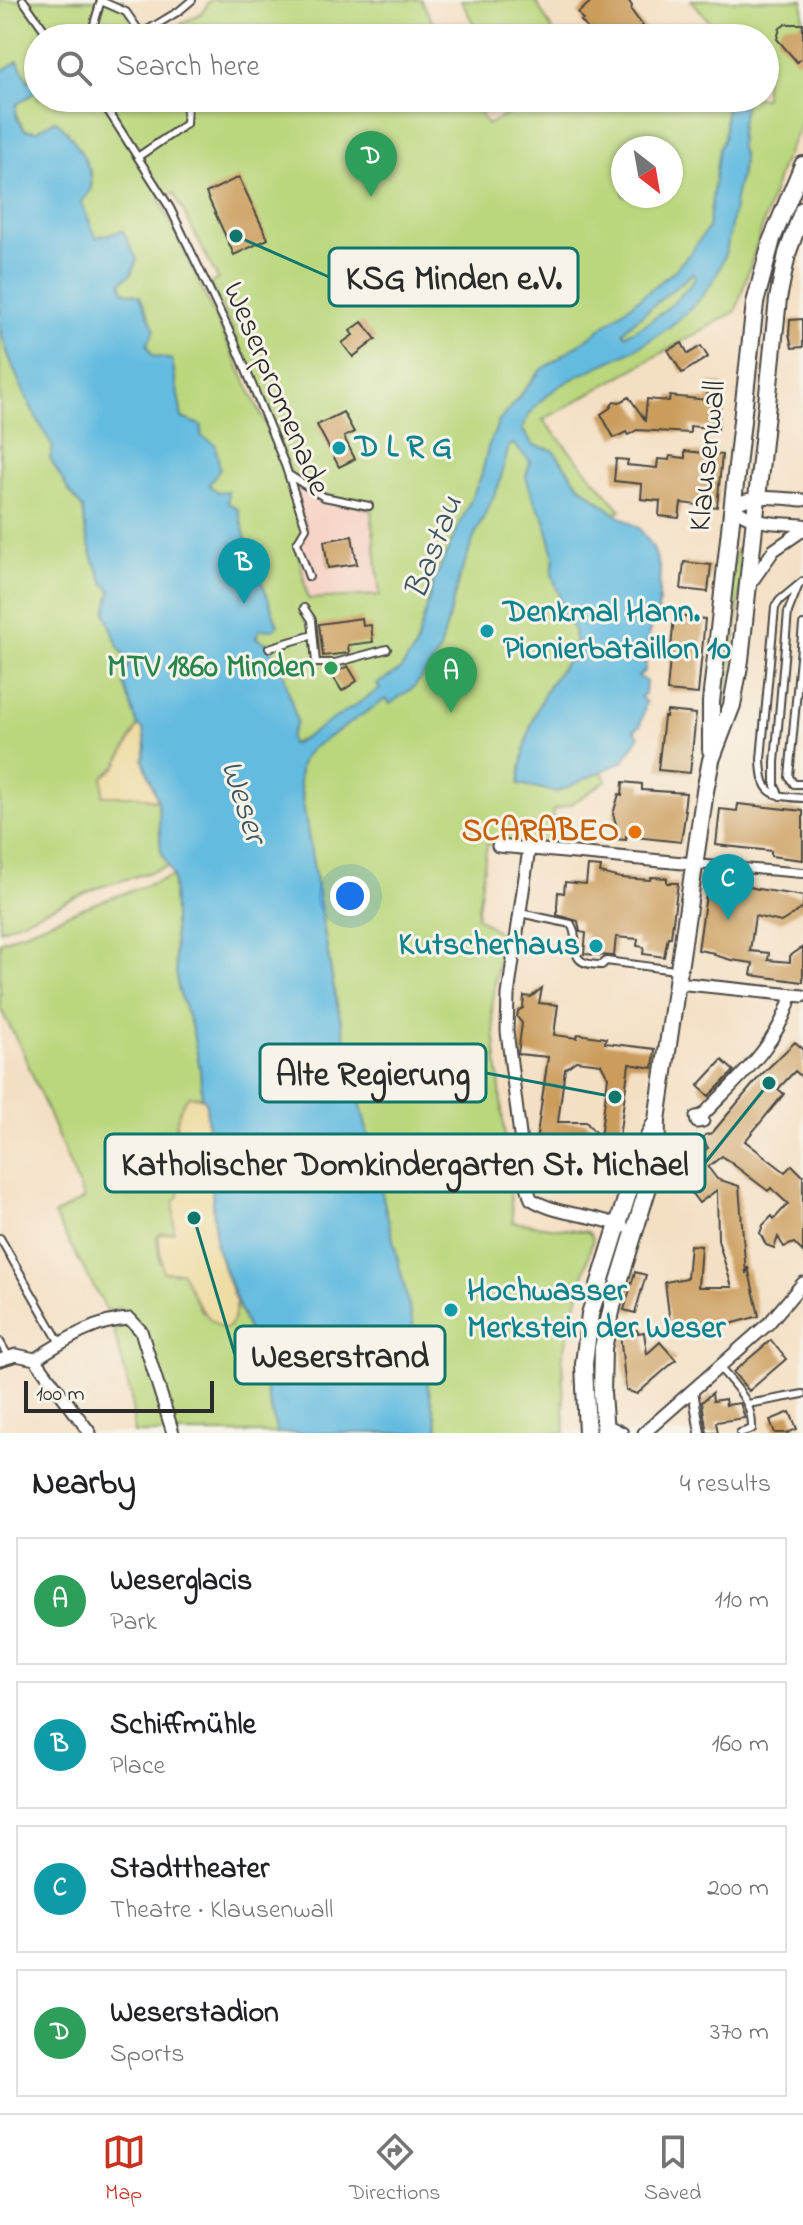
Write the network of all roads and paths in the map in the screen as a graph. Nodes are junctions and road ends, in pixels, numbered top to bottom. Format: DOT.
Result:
graph roads {
  1 [pos="23,0"];
  2 [pos="101,0"];
  3 [pos="192,0"];
  4 [pos="40,24"];
  5 [pos="94,24"];
  6 [pos="133,24"];
  7 [pos="160,24"];
  8 [pos="110,112"];
  9 [pos="187,112"];
  10 [pos="127,117"];
  11 [pos="117,123"];
  12 [pos="139,156"];
  13 [pos="803,165"];
  14 [pos="803,210"];
  15 [pos="289,475"];
  16 [pos="757,496"];
  17 [pos="803,500"];
  18 [pos="369,506"];
  19 [pos="732,506"];
  20 [pos="755,521"];
  21 [pos="803,527"];
  22 [pos="309,577"];
  23 [pos="801,583"];
  24 [pos="748,588"];
  25 [pos="304,608"];
  26 [pos="803,625"];
  27 [pos="313,635"];
  28 [pos="269,648"];
  29 [pos="387,649"];
  30 [pos="715,739"];
  31 [pos="803,784"];
  32 [pos="780,796"];
  33 [pos="803,798"];
  34 [pos="498,846"];
  35 [pos="529,849"];
  36 [pos="694,864"];
  37 [pos="803,873"];
  38 [pos="520,913"];
  39 [pos="678,977"];
  40 [pos="797,996"];
  41 [pos="702,1116"];
  42 [pos="657,1120"];
  43 [pos="618,1225"];
  44 [pos="633,1236"];
  45 [pos="0,1238"];
  46 [pos="803,1283"];
  47 [pos="0,1342"];
  48 [pos="60,1343"];
  49 [pos="4,1358"];
  50 [pos="35,1359"];
  51 [pos="719,1367"];
  52 [pos="693,1391"];
  53 [pos="803,1394"];
  54 [pos="748,1404"];
  55 [pos="604,1428"];
  56 [pos="90,1433"];
  57 [pos="173,1433"];
  58 [pos="587,1433"];
  59 [pos="622,1433"];
  60 [pos="642,1433"];
  61 [pos="700,1433"];
  62 [pos="740,1433"];
  1 -- 4 [label="lane"];
  2 -- 5 [label="lane"];
  2 -- 6 [label="lane"];
  3 -- 7 [label="lane"];
  8 -- 11 [label="lane, Weserpromenade"];
  9 -- 12 [label="lane"];
  10 -- 11 [label="lane"];
  11 -- 12 [label="lane, Weserpromenade"];
  12 -- 15 [label="lane, Weserpromenade"];
  13 -- 19 [label="main road, Klausenwall"];
  14 -- 16 [label="main road, Klausenwall"];
  15 -- 18 [label="lane"];
  15 -- 22 [label="lane, Weserpromenade"];
  16 -- 17 [label="street"];
  16 -- 19 [label="street"];
  16 -- 20 [label="main road, Klausenwall"];
  19 -- 20 [label="street"];
  19 -- 30 [label="main road, Klausenwall"];
  20 -- 21 [label="street"];
  20 -- 24 [label="main road, Klausenwall"];
  21 -- 24 [label="street"];
  23 -- 32 [label="lane"];
  23 -- 32 [label="lane"];
  24 -- 30 [label="main road, Klausenwall"];
  25 -- 27 [label="lane"];
  26 -- 31 [label="lane"];
  27 -- 28 [label="lane"];
  27 -- 29 [label="lane"];
  30 -- 36 [label="main road, Klausenwall"];
  32 -- 33 [label="lane"];
  34 -- 35 [label="street"];
  35 -- 36 [label="street"];
  35 -- 38 [label="street"];
  36 -- 37 [label="street"];
  36 -- 39 [label="main road, Klausenwall"];
  38 -- 39 [label="lane"];
  38 -- 43 [label="street"];
  39 -- 40 [label="street"];
  39 -- 42 [label="main road, Klausenwall"];
  40 -- 41 [label="street"];
  42 -- 43 [label="main road, Klausenwall"];
  42 -- 44 [label="main road, Klausenwall"];
  43 -- 44 [label="street"];
  43 -- 58 [label="main road, Klausenwall"];
  44 -- 55 [label="main road, Klausenwall"];
  45 -- 48 [label="lane"];
  46 -- 51 [label="street"];
  47 -- 49 [label="lane"];
  48 -- 50 [label="street"];
  48 -- 57 [label="street"];
  49 -- 50 [label="street"];
  50 -- 56 [label="street"];
  51 -- 52 [label="street"];
  51 -- 54 [label="lane"];
  52 -- 60 [label="street"];
  52 -- 61 [label="street"];
  53 -- 54 [label="lane"];
  54 -- 62 [label="lane"];
  55 -- 59 [label="street"];
}
